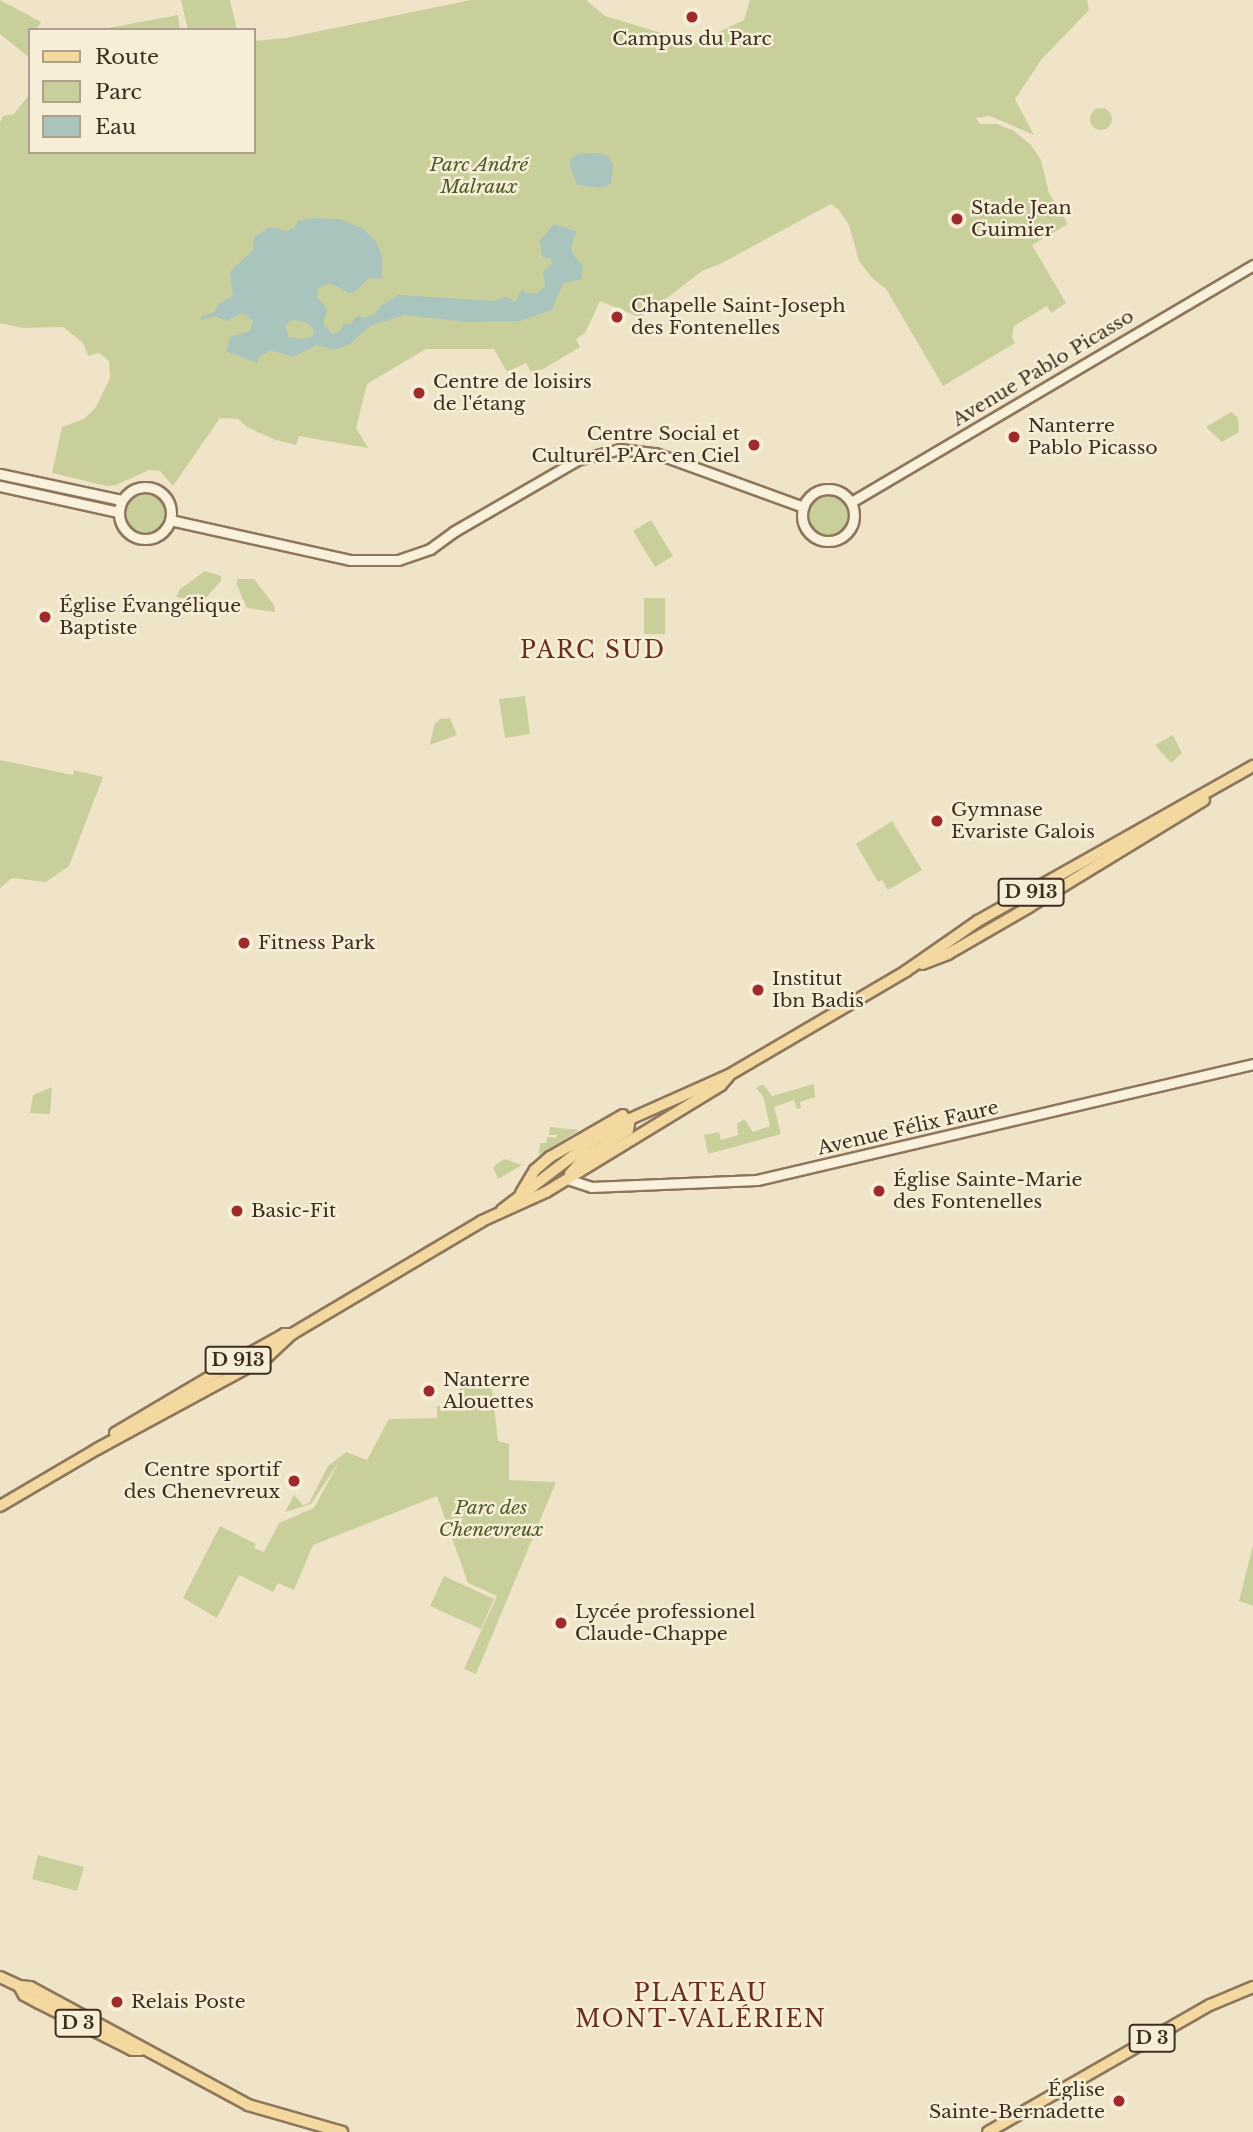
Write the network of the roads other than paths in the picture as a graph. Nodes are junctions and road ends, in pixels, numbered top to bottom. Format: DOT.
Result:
graph roads {
  1 [pos="1253,265"];
  2 [pos="0,474"];
  3 [pos="0,486"];
  4 [pos="121,500"];
  5 [pos="851,502"];
  6 [pos="803,507"];
  7 [pos="118,512"];
  8 [pos="170,520"];
  9 [pos="1253,766"];
  10 [pos="1253,1064"];
  11 [pos="729,1075"];
  12 [pos="681,1094"];
  13 [pos="630,1119"];
  14 [pos="550,1157"];
  15 [pos="554,1171"];
  16 [pos="567,1179"];
  17 [pos="520,1194"];
  18 [pos="502,1210"];
  19 [pos="0,1506"];
  20 [pos="0,1977"];
  21 [pos="1253,1987"];
  22 [pos="342,2132"];
  23 [pos="988,2132"];
  1 -- 5 [label="street, Avenue Pablo Picasso"];
  2 -- 4 [label="street"];
  3 -- 7 [label="street"];
  4 -- 7 [label="street"];
  4 -- 8 [label="street"];
  5 -- 6 [label="street"];
  5 -- 6 [label="street"];
  6 -- 8 [label="street"];
  7 -- 8 [label="street"];
  9 -- 11 [label="main road, D 913"];
  10 -- 16 [label="street, Avenue Félix Faure"];
  11 -- 12 [label="main road, D 913"];
  11 -- 16 [label="main road, D 913"];
  12 -- 13 [label="main road, D 913"];
  12 -- 14 [label="main road, D 913"];
  13 -- 15 [label="main road, D 913"];
  13 -- 16 [label="main road"];
  14 -- 15 [label="main road"];
  14 -- 17 [label="main road, D 913"];
  15 -- 16 [label="main road"];
  15 -- 17 [label="main road, D 913"];
  16 -- 18 [label="main road, D 913"];
  17 -- 18 [label="main road, D 913"];
  18 -- 19 [label="main road, D 913"];
  20 -- 22 [label="main road, D 3"];
  21 -- 23 [label="main road, D 3"];
}
